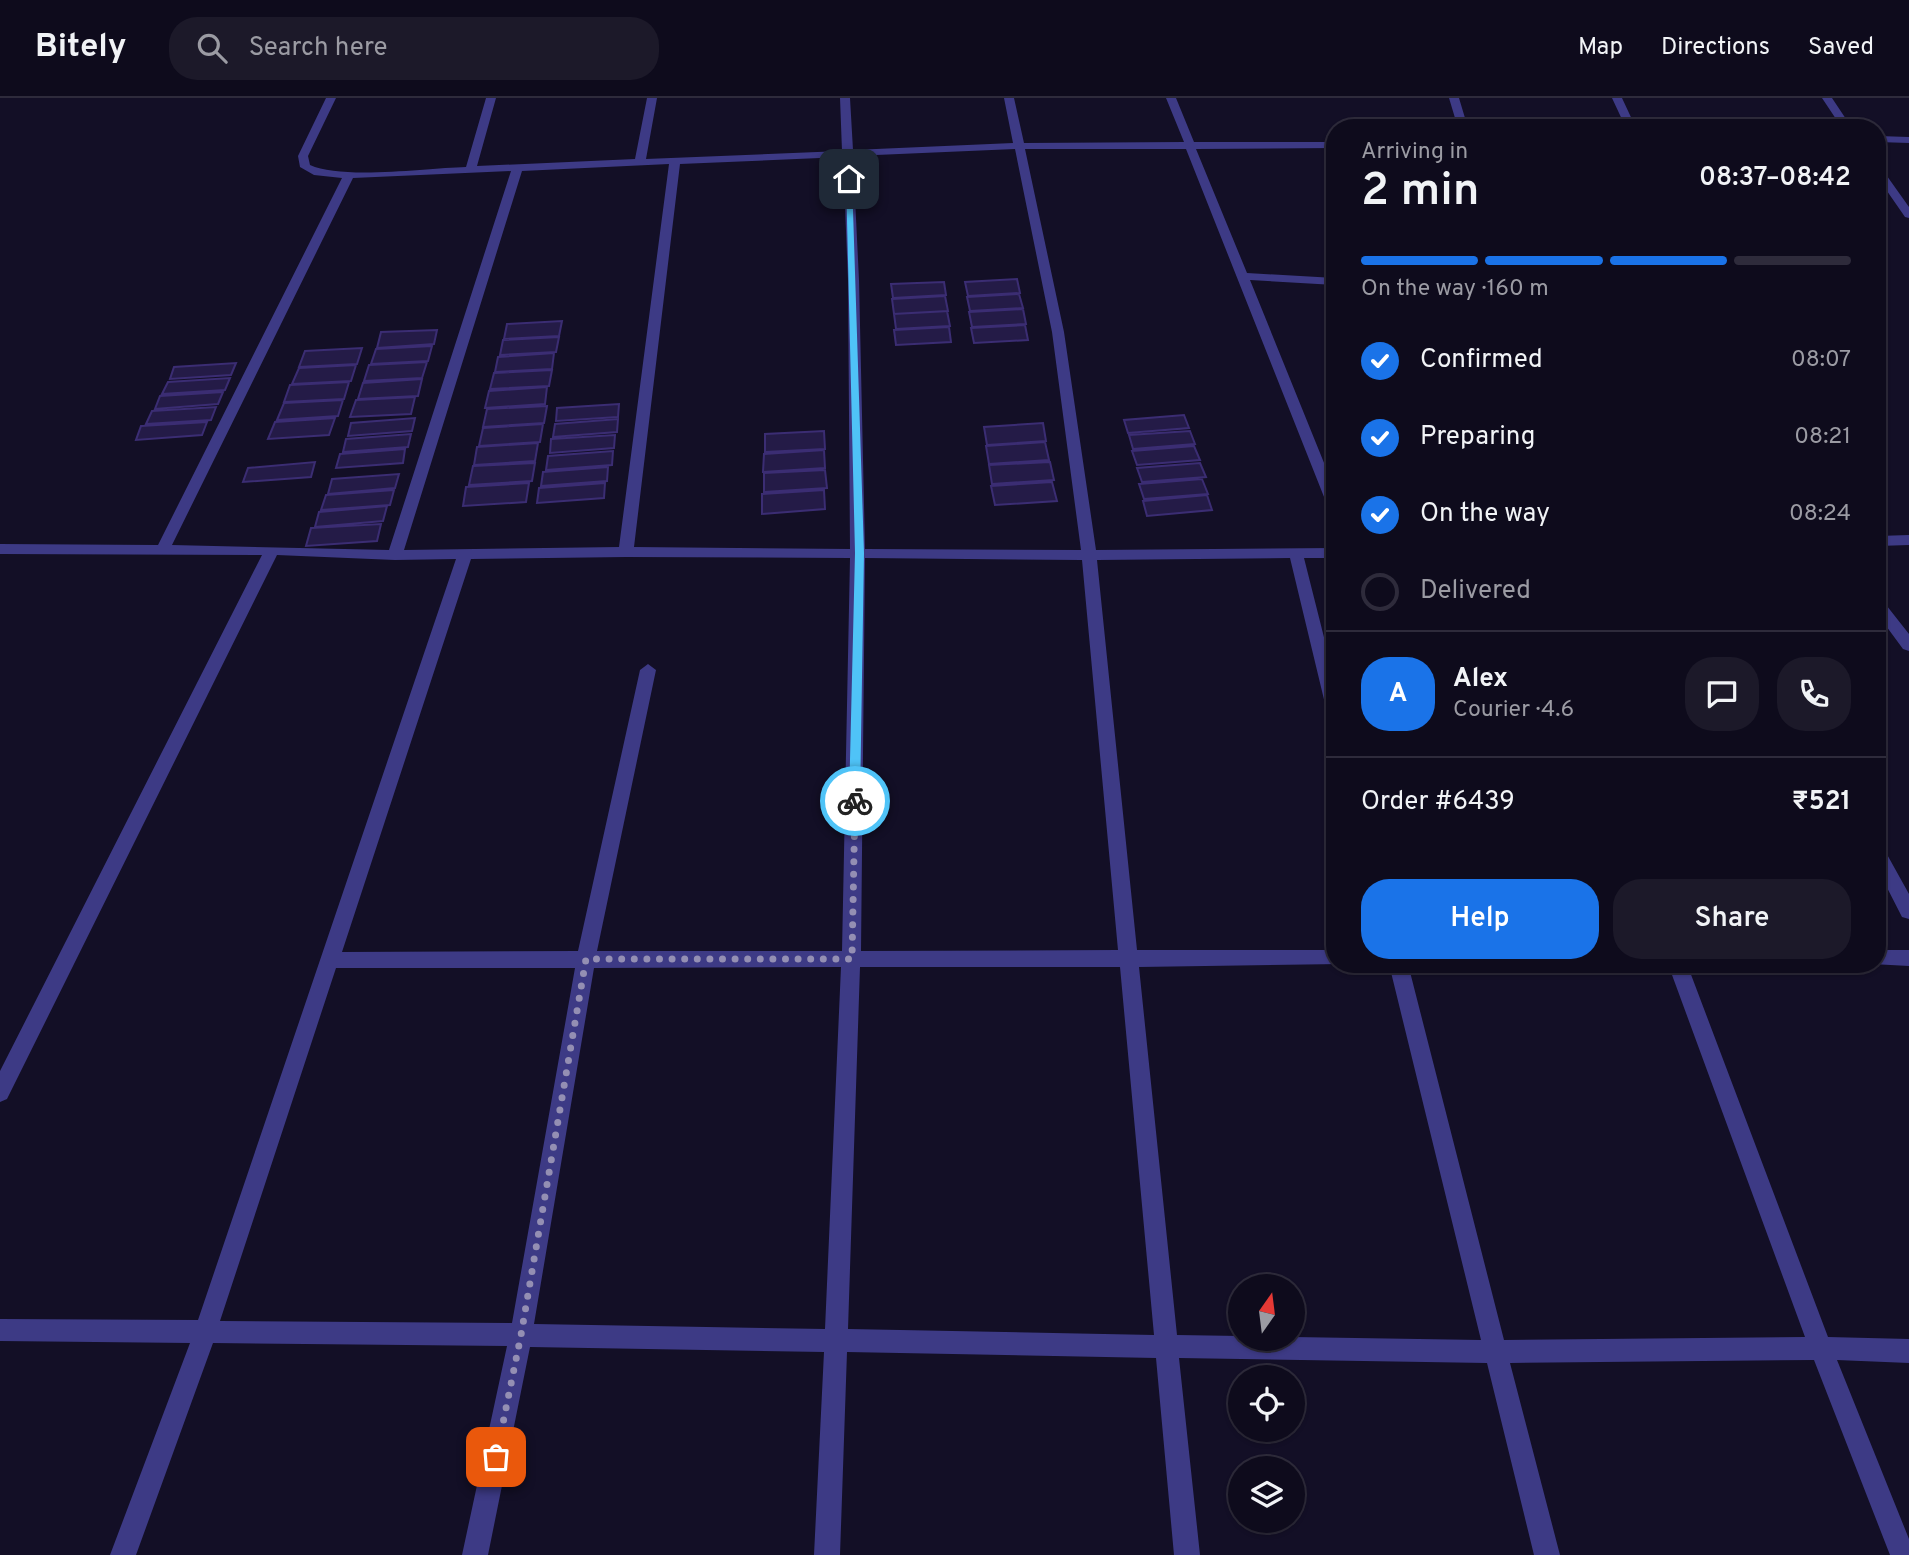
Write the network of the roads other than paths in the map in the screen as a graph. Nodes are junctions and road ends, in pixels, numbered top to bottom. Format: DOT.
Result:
graph roads {
  1 [pos="331,98"];
  2 [pos="491,98"];
  3 [pos="652,98"];
  4 [pos="845,98"];
  5 [pos="1009,98"];
  6 [pos="1171,98"];
  7 [pos="1454,98"];
  8 [pos="1617,98"];
  9 [pos="1827,98"];
  10 [pos="1460,119"];
  11 [pos="1627,119"];
  12 [pos="1841,119"];
  13 [pos="1886,139"];
  14 [pos="1909,140"];
  15 [pos="1189,144"];
  16 [pos="1326,145"];
  17 [pos="1020,146"];
  18 [pos="848,152"];
  19 [pos="675,160"];
  20 [pos="640,162"];
  21 [pos="518,167"];
  22 [pos="471,168"];
  23 [pos="349,175"];
  24 [pos="1886,183"];
  25 [pos="1909,215"];
  26 [pos="1243,276"];
  27 [pos="1326,281"];
  28 [pos="1326,484"];
  29 [pos="1909,540"];
  30 [pos="1886,541"];
  31 [pos="163,549"];
  32 [pos="272,550"];
  33 [pos="1,551"];
  34 [pos="626,552"];
  35 [pos="859,553"];
  36 [pos="1326,553"];
  37 [pos="465,554"];
  38 [pos="1296,554"];
  39 [pos="395,555"];
  40 [pos="1089,555"];
  41 [pos="1886,615"];
  42 [pos="1909,645"];
  43 [pos="648,670"];
  44 [pos="1326,676"];
  45 [pos="1886,869"];
  46 [pos="1909,911"];
  47 [pos="1326,958"];
  48 [pos="1886,958"];
  49 [pos="1909,958"];
  50 [pos="586,959"];
  51 [pos="852,959"];
  52 [pos="1127,959"];
  53 [pos="330,960"];
  54 [pos="1400,973"];
  55 [pos="1680,973"];
  56 [pos="0,1092"];
  57 [pos="0,1330"];
  58 [pos="205,1333"];
  59 [pos="521,1335"];
  60 [pos="836,1342"];
  61 [pos="1166,1347"];
  62 [pos="1821,1348"];
  63 [pos="1909,1351"];
  64 [pos="1496,1352"];
  65 [pos="123,1555"];
  66 [pos="475,1555"];
  67 [pos="827,1555"];
  68 [pos="1187,1555"];
  69 [pos="1548,1555"];
  70 [pos="1903,1555"];
  1 -- 23 [label="street"];
  2 -- 22 [label="street"];
  3 -- 20 [label="street"];
  4 -- 18 [label="street"];
  5 -- 17 [label="street"];
  6 -- 15 [label="street"];
  7 -- 10 [label="street"];
  8 -- 11 [label="street"];
  9 -- 12 [label="street"];
  13 -- 14 [label="street"];
  15 -- 16 [label="street"];
  15 -- 17 [label="street"];
  15 -- 26 [label="street"];
  17 -- 18 [label="street"];
  17 -- 40 [label="street"];
  18 -- 19 [label="street"];
  18 -- 35 [label="street"];
  19 -- 20 [label="street"];
  19 -- 34 [label="street"];
  20 -- 21 [label="street"];
  21 -- 22 [label="street"];
  21 -- 39 [label="street"];
  22 -- 23 [label="street"];
  23 -- 31 [label="street"];
  24 -- 25 [label="street"];
  26 -- 27 [label="street"];
  26 -- 28 [label="street"];
  29 -- 30 [label="street"];
  31 -- 32 [label="street"];
  31 -- 33 [label="street"];
  32 -- 39 [label="street"];
  32 -- 56 [label="street"];
  34 -- 35 [label="street"];
  34 -- 37 [label="street"];
  35 -- 40 [label="street"];
  35 -- 51 [label="street"];
  36 -- 38 [label="street"];
  37 -- 39 [label="street"];
  37 -- 53 [label="street"];
  38 -- 40 [label="street"];
  38 -- 44 [label="street"];
  40 -- 52 [label="street"];
  41 -- 42 [label="street"];
  43 -- 50 [label="street"];
  45 -- 46 [label="street"];
  47 -- 52 [label="street"];
  48 -- 49 [label="street"];
  50 -- 51 [label="street"];
  50 -- 53 [label="street"];
  50 -- 59 [label="street"];
  51 -- 52 [label="street"];
  51 -- 60 [label="street"];
  52 -- 61 [label="street"];
  53 -- 58 [label="street"];
  54 -- 64 [label="street"];
  55 -- 62 [label="street"];
  57 -- 58 [label="street"];
  58 -- 59 [label="street"];
  58 -- 65 [label="street"];
  59 -- 60 [label="street"];
  59 -- 66 [label="street"];
  60 -- 61 [label="street"];
  60 -- 67 [label="street"];
  61 -- 64 [label="street"];
  61 -- 68 [label="street"];
  62 -- 63 [label="street"];
  62 -- 64 [label="street"];
  62 -- 70 [label="street"];
  64 -- 69 [label="street"];
}
